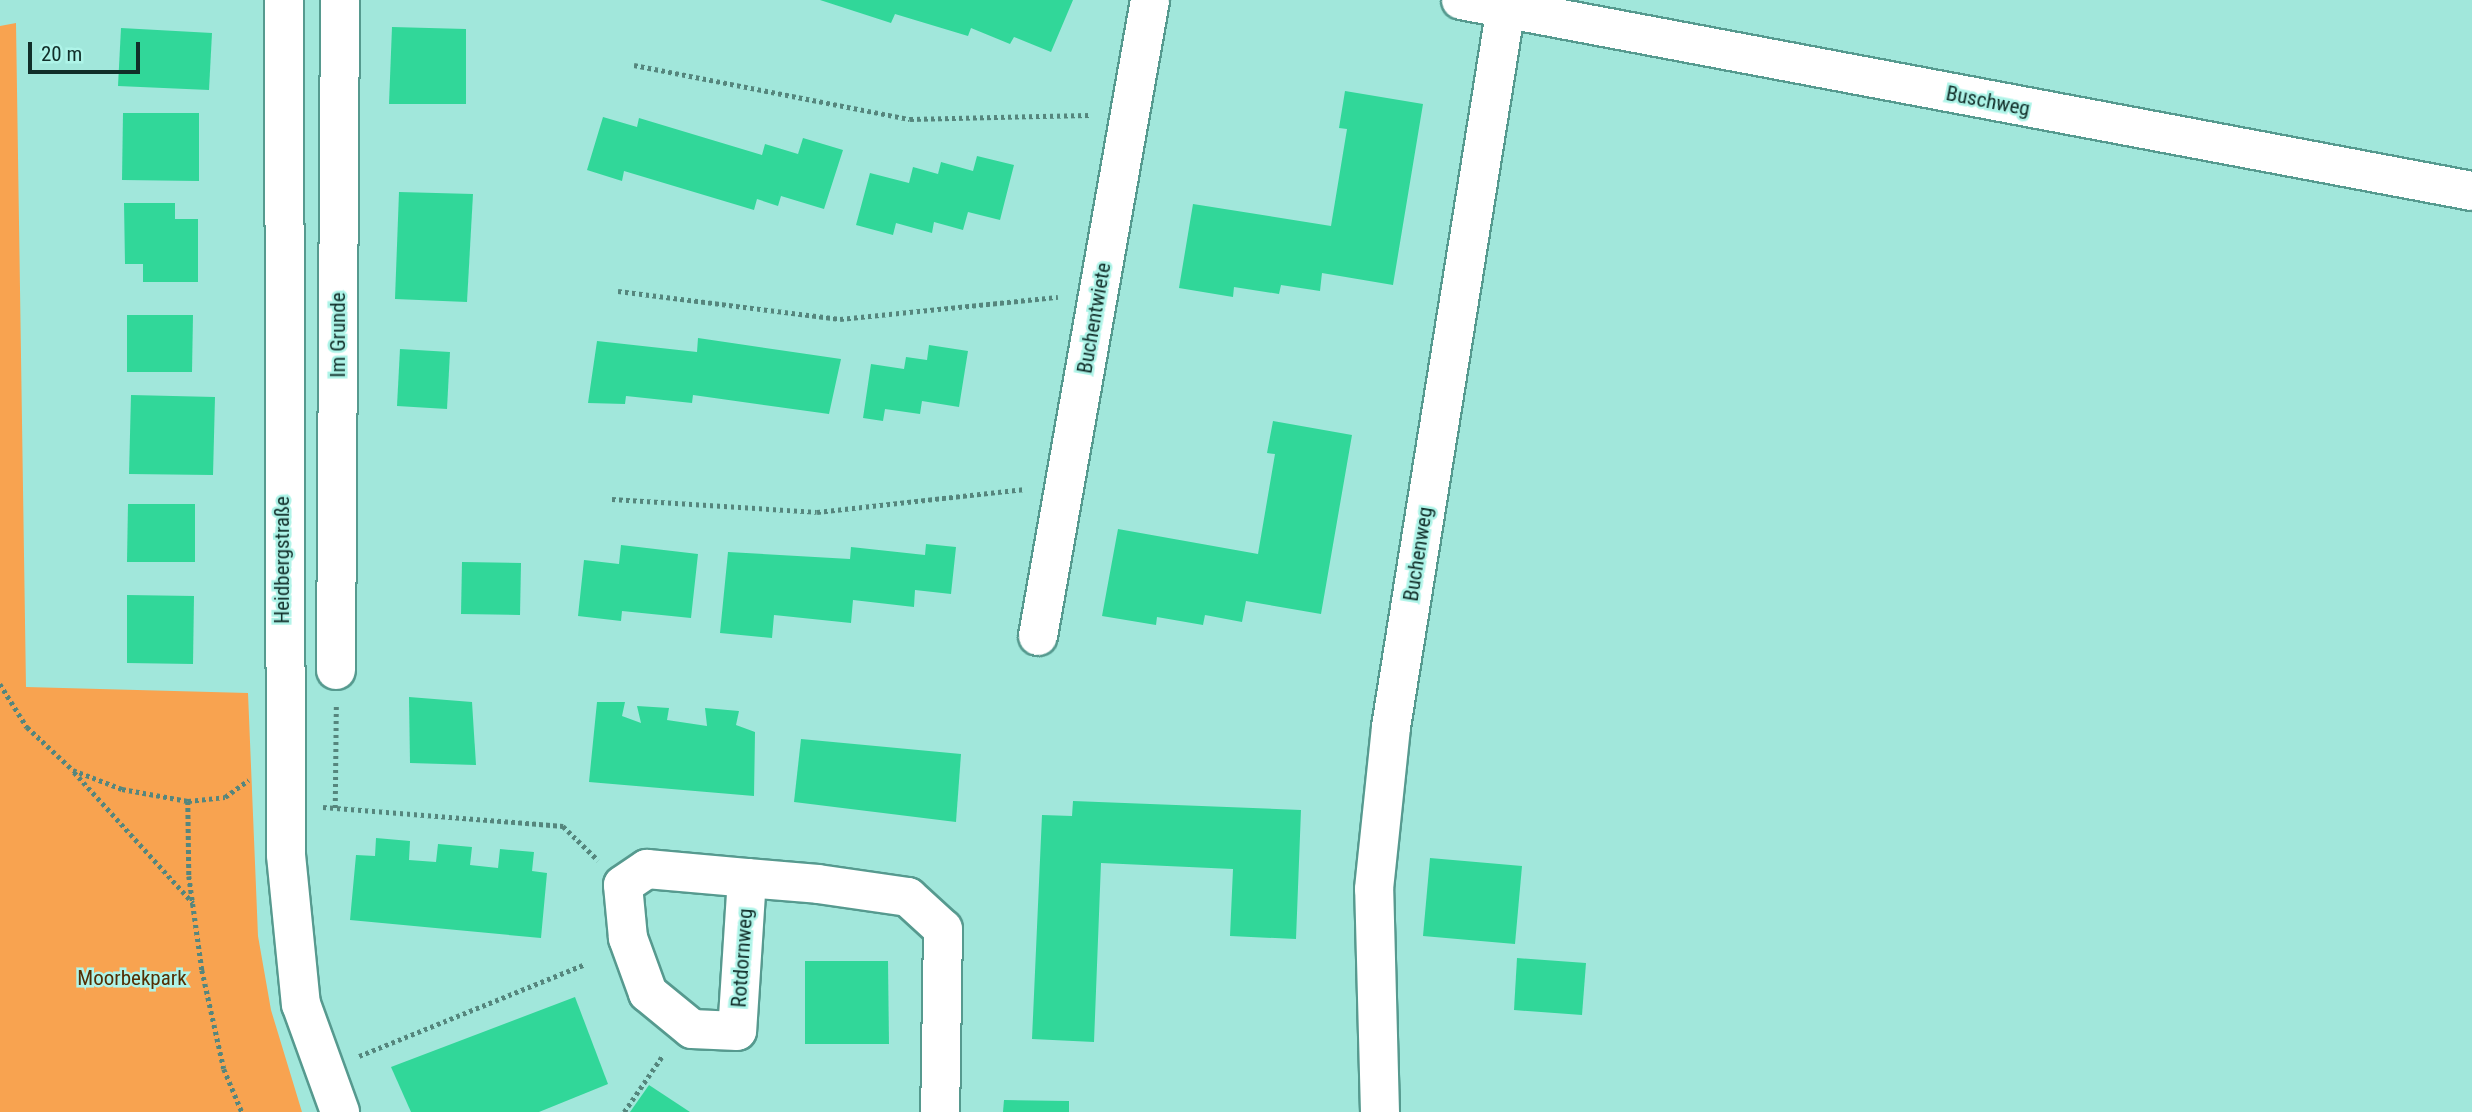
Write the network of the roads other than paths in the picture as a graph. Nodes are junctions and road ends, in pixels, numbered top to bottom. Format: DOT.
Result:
graph roads {
  1 [pos="284,0"];
  2 [pos="340,0"];
  3 [pos="1150,0"];
  4 [pos="1461,0"];
  5 [pos="1506,5"];
  6 [pos="2472,191"];
  7 [pos="1038,636"];
  8 [pos="336,670"];
  9 [pos="747,878"];
  10 [pos="340,1112"];
  11 [pos="940,1112"];
  12 [pos="1380,1112"];
  1 -- 10 [label="street, Heidbergstraße"];
  2 -- 8 [label="street, Im Grunde"];
  3 -- 7 [label="street, Buchentwiete"];
  4 -- 5 [label="street, Buschweg"];
  5 -- 6 [label="street, Buschweg"];
  5 -- 12 [label="street, Buchenweg"];
  9 -- 9 [label="street, Rotdornweg"];
  9 -- 11 [label="street, Rotdornweg"];
}
